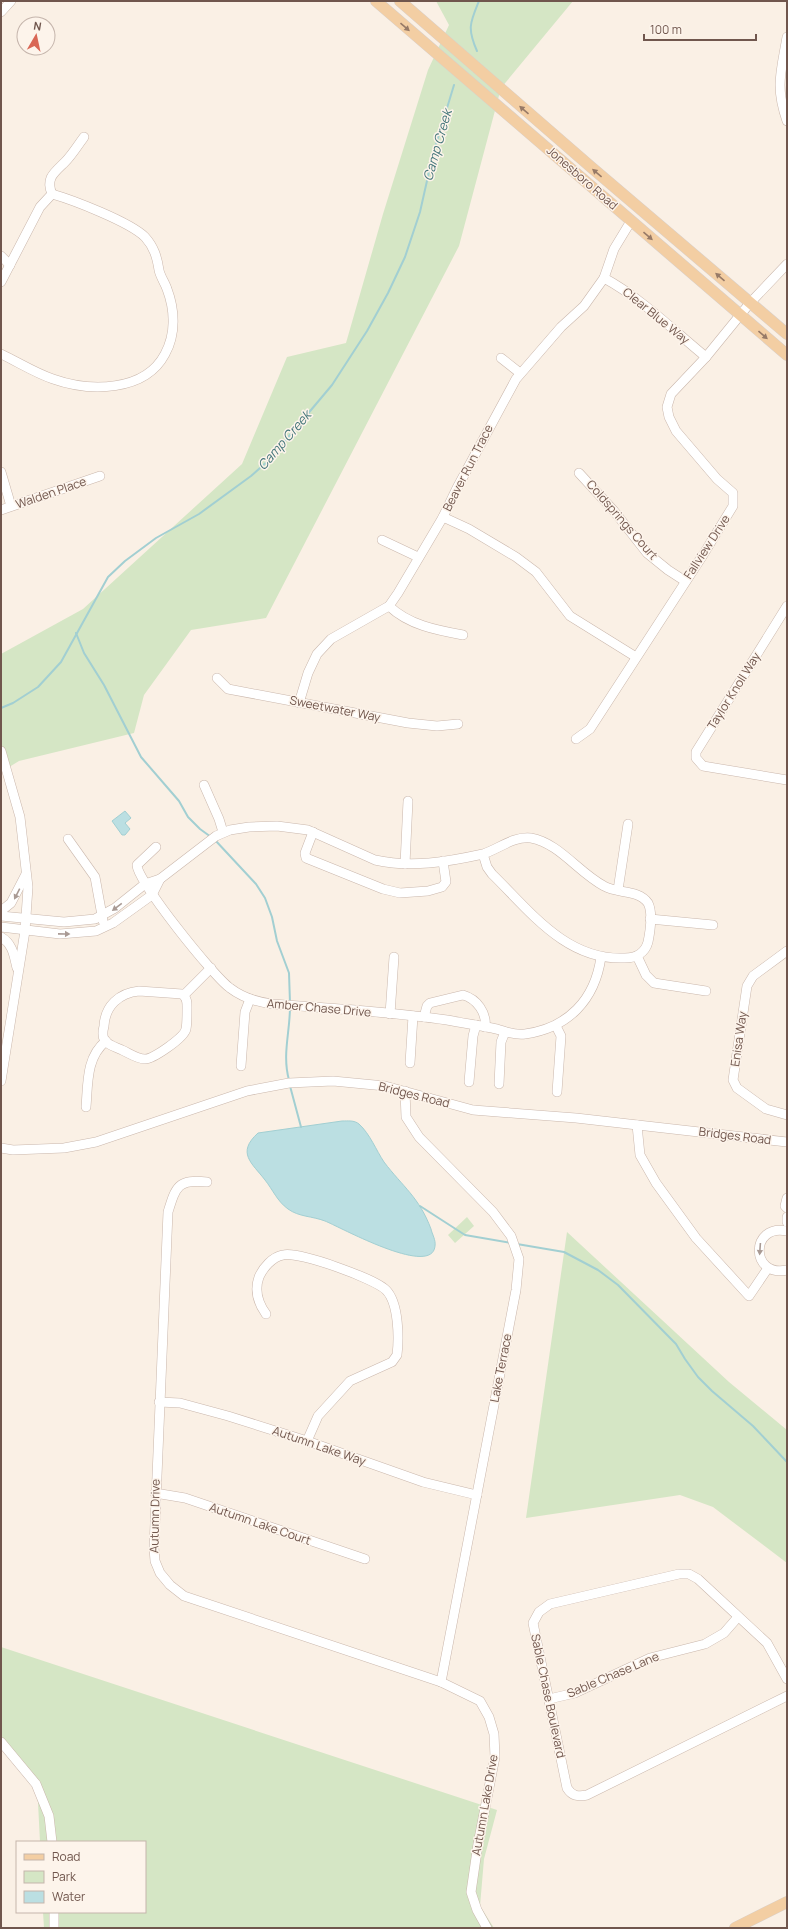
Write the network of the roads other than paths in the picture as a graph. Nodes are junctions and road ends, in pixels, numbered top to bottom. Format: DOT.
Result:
graph roads {
  1 [pos="11,1"];
  2 [pos="376,1"];
  3 [pos="400,1"];
  4 [pos="1,12"];
  5 [pos="787,37"];
  6 [pos="787,121"];
  7 [pos="84,137"];
  8 [pos="52,194"];
  9 [pos="631,220"];
  10 [pos="1,256"];
  11 [pos="6,264"];
  12 [pos="787,264"];
  13 [pos="604,278"];
  14 [pos="1,282"];
  15 [pos="750,303"];
  16 [pos="740,315"];
  17 [pos="787,334"];
  18 [pos="1,354"];
  19 [pos="787,355"];
  20 [pos="706,356"];
  21 [pos="501,358"];
  22 [pos="520,373"];
  23 [pos="1,472"];
  24 [pos="579,473"];
  25 [pos="100,476"];
  26 [pos="11,506"];
  27 [pos="1,510"];
  28 [pos="443,517"];
  29 [pos="382,540"];
  30 [pos="418,557"];
  31 [pos="685,581"];
  32 [pos="389,606"];
  33 [pos="787,606"];
  34 [pos="463,635"];
  35 [pos="636,657"];
  36 [pos="217,678"];
  37 [pos="299,702"];
  38 [pos="458,724"];
  39 [pos="576,739"];
  40 [pos="1,751"];
  41 [pos="787,780"];
  42 [pos="204,784"];
  43 [pos="408,801"];
  44 [pos="628,824"];
  45 [pos="223,832"];
  46 [pos="312,832"];
  47 [pos="68,839"];
  48 [pos="156,846"];
  49 [pos="483,854"];
  50 [pos="443,861"];
  51 [pos="405,864"];
  52 [pos="27,872"];
  53 [pos="160,879"];
  54 [pos="145,884"];
  55 [pos="618,890"];
  56 [pos="152,895"];
  57 [pos="1,911"];
  58 [pos="1,916"];
  59 [pos="101,917"];
  60 [pos="27,918"];
  61 [pos="650,919"];
  62 [pos="713,925"];
  63 [pos="1,927"];
  64 [pos="105,928"];
  65 [pos="25,931"];
  66 [pos="1,937"];
  67 [pos="787,951"];
  68 [pos="637,956"];
  69 [pos="394,957"];
  70 [pos="601,957"];
  71 [pos="211,968"];
  72 [pos="19,972"];
  73 [pos="706,991"];
  74 [pos="184,996"];
  75 [pos="250,999"];
  76 [pos="390,1014"];
  77 [pos="412,1016"];
  78 [pos="424,1017"];
  79 [pos="480,1026"];
  80 [pos="556,1026"];
  81 [pos="504,1032"];
  82 [pos="106,1041"];
  83 [pos="410,1063"];
  84 [pos="241,1066"];
  85 [pos="1,1081"];
  86 [pos="469,1082"];
  87 [pos="499,1084"];
  88 [pos="405,1091"];
  89 [pos="557,1092"];
  90 [pos="86,1107"];
  91 [pos="787,1115"];
  92 [pos="637,1125"];
  93 [pos="787,1142"];
  94 [pos="1,1148"];
  95 [pos="207,1182"];
  96 [pos="787,1198"];
  97 [pos="787,1208"];
  98 [pos="787,1217"];
  99 [pos="787,1222"];
  100 [pos="787,1231"];
  101 [pos="768,1268"];
  102 [pos="787,1270"];
  103 [pos="266,1314"];
  104 [pos="159,1402"];
  105 [pos="307,1441"];
  106 [pos="155,1494"];
  107 [pos="477,1495"];
  108 [pos="365,1559"];
  109 [pos="738,1617"];
  110 [pos="787,1679"];
  111 [pos="441,1682"];
  112 [pos="787,1696"];
  113 [pos="548,1699"];
  114 [pos="1,1742"];
  115 [pos="52,1841"];
  116 [pos="787,1902"];
  117 [pos="54,1913"];
  118 [pos="54,1928"];
  119 [pos="487,1928"];
  120 [pos="735,1928"];
  1 -- 4 [label="street"];
  2 -- 9 [label="main road, Jonesboro Road, one-way"];
  15 -- 3 [label="main road, Jonesboro Road, one-way"];
  5 -- 6 [label="street"];
  7 -- 8 [label="street"];
  8 -- 11 [label="street"];
  8 -- 18 [label="street"];
  9 -- 13 [label="street, Beaver Run Trace"];
  9 -- 16 [label="main road, Jonesboro Road, one-way"];
  10 -- 11 [label="street"];
  11 -- 14 [label="street"];
  12 -- 15 [label="street, Fallview Drive"];
  13 -- 20 [label="street, Clear Blue Way"];
  13 -- 22 [label="street, Beaver Run Trace"];
  15 -- 16 [label="street, Fallview Drive"];
  15 -- 17 [label="main road, Jonesboro Road"];
  16 -- 19 [label="main road, Jonesboro Road, one-way"];
  16 -- 20 [label="street, Fallview Drive"];
  20 -- 31 [label="street, Fallview Drive"];
  21 -- 22 [label="street"];
  22 -- 28 [label="street, Beaver Run Trace"];
  23 -- 26 [label="street"];
  24 -- 31 [label="street, Coldsprings Court"];
  25 -- 26 [label="street, Walden Place"];
  26 -- 27 [label="street, Walden Place"];
  28 -- 30 [label="street, Beaver Run Trace"];
  28 -- 35 [label="street"];
  29 -- 30 [label="street"];
  30 -- 32 [label="street, Beaver Run Trace"];
  31 -- 35 [label="street, Fallview Drive"];
  32 -- 34 [label="street"];
  32 -- 37 [label="street, Beaver Run Trace"];
  33 -- 41 [label="street, Taylor Knoll Way"];
  35 -- 39 [label="street, Fallview Drive"];
  36 -- 37 [label="street, Sweetwater Way"];
  37 -- 38 [label="street, Sweetwater Way"];
  40 -- 52 [label="street"];
  42 -- 45 [label="street"];
  43 -- 51 [label="street"];
  44 -- 55 [label="street"];
  45 -- 46 [label="street"];
  45 -- 53 [label="street"];
  46 -- 50 [label="street"];
  46 -- 51 [label="street"];
  47 -- 59 [label="street"];
  48 -- 54 [label="street, Amber Chase Drive"];
  49 -- 50 [label="street"];
  49 -- 55 [label="street"];
  49 -- 70 [label="street"];
  50 -- 51 [label="street"];
  52 -- 57 [label="street, one-way"];
  52 -- 60 [label="street"];
  53 -- 54 [label="street"];
  53 -- 56 [label="street"];
  54 -- 56 [label="street, Amber Chase Drive"];
  54 -- 59 [label="street, one-way"];
  55 -- 61 [label="street"];
  56 -- 64 [label="street"];
  56 -- 71 [label="street, Amber Chase Drive"];
  58 -- 60 [label="street"];
  59 -- 60 [label="street"];
  59 -- 64 [label="street"];
  60 -- 65 [label="street"];
  61 -- 62 [label="street"];
  61 -- 68 [label="street"];
  63 -- 65 [label="street"];
  65 -- 64 [label="street, one-way"];
  65 -- 72 [label="street"];
  66 -- 72 [label="street"];
  67 -- 91 [label="street, Enisa Way"];
  68 -- 70 [label="street"];
  68 -- 73 [label="street"];
  69 -- 76 [label="street"];
  70 -- 80 [label="street, Amber Chase Drive"];
  71 -- 74 [label="street"];
  71 -- 75 [label="street, Amber Chase Drive"];
  72 -- 85 [label="street"];
  74 -- 82 [label="street"];
  74 -- 82 [label="street"];
  75 -- 76 [label="street, Amber Chase Drive"];
  75 -- 84 [label="street, Amber Chase Drive"];
  76 -- 77 [label="street, Amber Chase Drive"];
  77 -- 78 [label="street, Amber Chase Drive"];
  77 -- 83 [label="street"];
  78 -- 79 [label="street, Amber Chase Drive"];
  78 -- 79 [label="street"];
  79 -- 81 [label="street, Amber Chase Drive"];
  79 -- 86 [label="street"];
  80 -- 81 [label="street, Amber Chase Drive"];
  80 -- 89 [label="street"];
  81 -- 87 [label="street"];
  82 -- 90 [label="street"];
  88 -- 92 [label="street, Bridges Road"];
  88 -- 94 [label="street, Bridges Road"];
  88 -- 107 [label="street, Lake Terrace"];
  92 -- 93 [label="street, Bridges Road"];
  92 -- 101 [label="street"];
  95 -- 104 [label="street, Autumn Drive"];
  96 -- 97 [label="street"];
  98 -- 99 [label="street"];
  100 -- 101 [label="street, one-way"];
  101 -- 102 [label="street"];
  103 -- 105 [label="street"];
  104 -- 105 [label="street, Autumn Lake Way"];
  104 -- 106 [label="street, Autumn Drive"];
  105 -- 107 [label="street, Autumn Lake Way"];
  106 -- 108 [label="street, Autumn Lake Court"];
  106 -- 111 [label="street, Autumn Drive"];
  107 -- 111 [label="street, Lake Terrace"];
  109 -- 110 [label="street, Sable Chase Boulevard"];
  109 -- 113 [label="street, Sable Chase Lane"];
  109 -- 113 [label="street, Sable Chase Boulevard"];
  111 -- 119 [label="street, Autumn Lake Drive"];
  112 -- 113 [label="street, Sable Chase Boulevard"];
  114 -- 115 [label="street"];
  116 -- 120 [label="main road"];
  117 -- 118 [label="street"];
}
